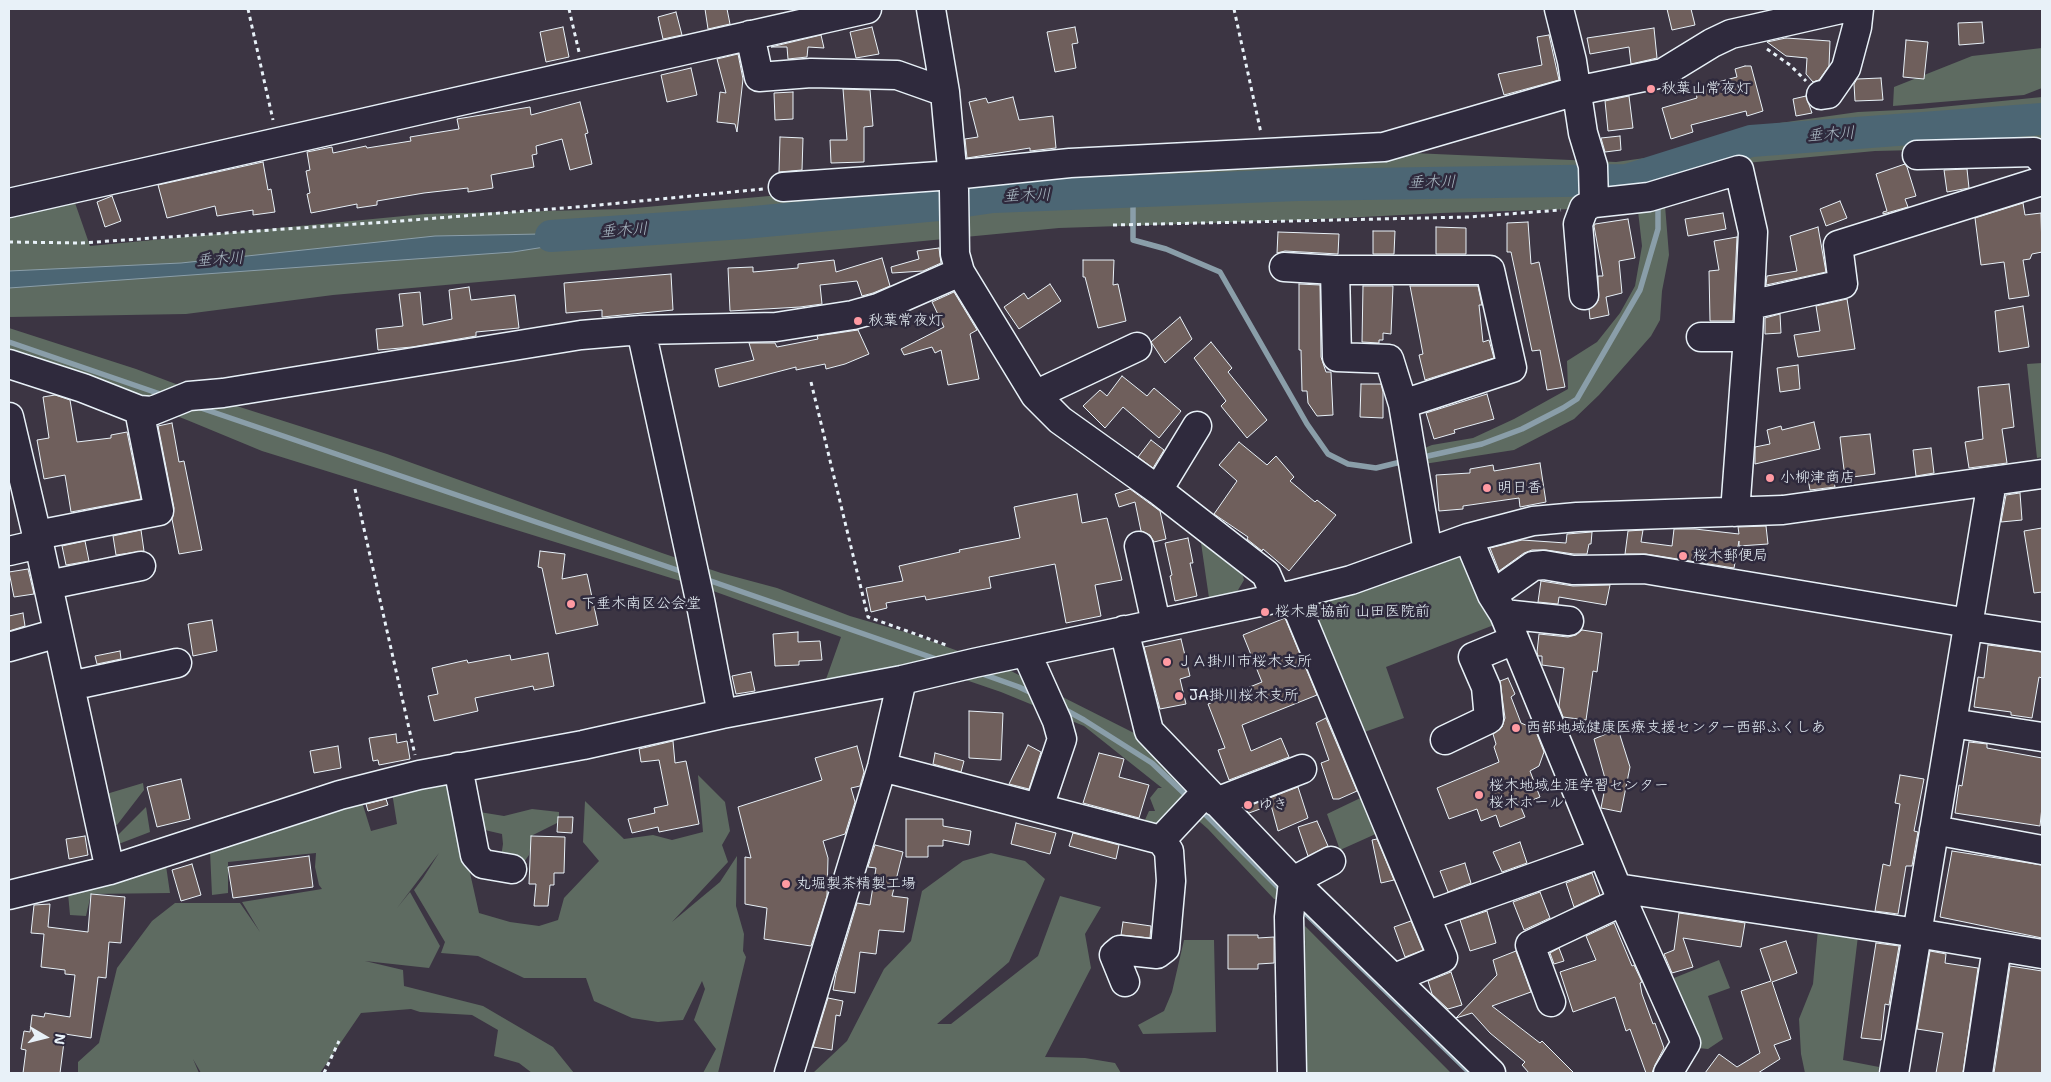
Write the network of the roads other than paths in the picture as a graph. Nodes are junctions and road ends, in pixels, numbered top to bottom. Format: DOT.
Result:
graph roads {
  1 [pos="867,9"];
  2 [pos="931,9"];
  3 [pos="1559,9"];
  4 [pos="1840,9"];
  5 [pos="1859,9"];
  6 [pos="750,35"];
  7 [pos="1576,91"];
  8 [pos="945,92"];
  9 [pos="1821,95"];
  10 [pos="1918,155"];
  11 [pos="2042,160"];
  12 [pos="2042,181"];
  13 [pos="953,182"];
  14 [pos="783,187"];
  15 [pos="9,204"];
  16 [pos="1589,206"];
  17 [pos="1284,267"];
  18 [pos="1335,270"];
  19 [pos="960,272"];
  20 [pos="1584,295"];
  21 [pos="1750,305"];
  22 [pos="641,330"];
  23 [pos="1701,337"];
  24 [pos="1748,337"];
  25 [pos="1137,347"];
  26 [pos="9,364"];
  27 [pos="1035,395"];
  28 [pos="1403,404"];
  29 [pos="149,408"];
  30 [pos="9,417"];
  31 [pos="1197,426"];
  32 [pos="2042,474"];
  33 [pos="1992,481"];
  34 [pos="17,488"];
  35 [pos="1158,490"];
  36 [pos="1735,512"];
  37 [pos="1468,538"];
  38 [pos="38,540"];
  39 [pos="1139,546"];
  40 [pos="9,551"];
  41 [pos="1428,552"];
  42 [pos="141,566"];
  43 [pos="48,585"];
  44 [pos="1284,596"];
  45 [pos="1498,604"];
  46 [pos="1570,621"];
  47 [pos="1156,623"];
  48 [pos="1968,624"];
  49 [pos="1124,630"];
  50 [pos="58,633"];
  51 [pos="2042,637"];
  52 [pos="1514,640"];
  53 [pos="9,647"];
  54 [pos="1026,652"];
  55 [pos="177,663"];
  56 [pos="902,680"];
  57 [pos="70,686"];
  58 [pos="722,714"];
  59 [pos="1952,723"];
  60 [pos="2042,737"];
  61 [pos="1445,740"];
  62 [pos="458,767"];
  63 [pos="882,767"];
  64 [pos="1302,769"];
  65 [pos="1203,800"];
  66 [pos="1039,807"];
  67 [pos="1934,830"];
  68 [pos="1161,840"];
  69 [pos="2042,850"];
  70 [pos="1602,852"];
  71 [pos="1331,861"];
  72 [pos="512,869"];
  73 [pos="110,870"];
  74 [pos="1293,881"];
  75 [pos="9,894"];
  76 [pos="1620,895"];
  77 [pos="1426,916"];
  78 [pos="1917,933"];
  79 [pos="1997,947"];
  80 [pos="2042,954"];
  81 [pos="1395,978"];
  82 [pos="1124,982"];
  83 [pos="1551,1002"];
  84 [pos="789,1073"];
  85 [pos="1292,1073"];
  86 [pos="1491,1073"];
  87 [pos="1668,1073"];
  88 [pos="1894,1073"];
  89 [pos="1978,1073"];
  1 -- 6 [label="street"];
  2 -- 8 [label="street"];
  3 -- 7 [label="street"];
  4 -- 7 [label="street"];
  5 -- 9 [label="street"];
  6 -- 8 [label="street"];
  6 -- 15 [label="street"];
  7 -- 13 [label="street"];
  7 -- 16 [label="street"];
  8 -- 13 [label="street"];
  10 -- 11 [label="street"];
  12 -- 21 [label="street"];
  13 -- 14 [label="street"];
  13 -- 19 [label="street"];
  16 -- 20 [label="street"];
  16 -- 21 [label="street"];
  17 -- 18 [label="street"];
  18 -- 28 [label="street"];
  18 -- 28 [label="street"];
  19 -- 22 [label="street"];
  19 -- 27 [label="street"];
  21 -- 24 [label="street"];
  22 -- 29 [label="street"];
  22 -- 58 [label="street"];
  23 -- 24 [label="street"];
  24 -- 36 [label="street"];
  25 -- 27 [label="street"];
  26 -- 29 [label="street"];
  27 -- 35 [label="street"];
  28 -- 41 [label="street"];
  29 -- 38 [label="street"];
  30 -- 34 [label="street"];
  31 -- 35 [label="street"];
  32 -- 33 [label="street"];
  33 -- 36 [label="street"];
  33 -- 48 [label="street"];
  34 -- 38 [label="street"];
  35 -- 44 [label="street"];
  36 -- 37 [label="street"];
  37 -- 41 [label="street"];
  37 -- 45 [label="street"];
  38 -- 40 [label="street"];
  38 -- 43 [label="street"];
  39 -- 47 [label="street"];
  41 -- 44 [label="street"];
  42 -- 43 [label="street"];
  43 -- 50 [label="street"];
  44 -- 47 [label="street"];
  44 -- 77 [label="street"];
  45 -- 46 [label="street"];
  45 -- 48 [label="street"];
  45 -- 52 [label="street"];
  47 -- 49 [label="street"];
  48 -- 51 [label="street"];
  48 -- 59 [label="street"];
  49 -- 54 [label="street"];
  49 -- 65 [label="street"];
  50 -- 53 [label="street"];
  50 -- 57 [label="street"];
  52 -- 61 [label="street"];
  52 -- 70 [label="street"];
  54 -- 56 [label="street"];
  54 -- 66 [label="street"];
  55 -- 57 [label="street"];
  56 -- 58 [label="street"];
  56 -- 63 [label="street"];
  57 -- 73 [label="street"];
  58 -- 62 [label="street"];
  59 -- 60 [label="street"];
  59 -- 67 [label="street"];
  62 -- 72 [label="street"];
  62 -- 73 [label="street"];
  63 -- 66 [label="street"];
  63 -- 84 [label="street"];
  64 -- 65 [label="street"];
  65 -- 68 [label="street"];
  65 -- 74 [label="street"];
  66 -- 68 [label="street"];
  67 -- 69 [label="street"];
  67 -- 78 [label="street"];
  68 -- 82 [label="street"];
  70 -- 76 [label="street"];
  70 -- 77 [label="street"];
  71 -- 74 [label="street"];
  73 -- 75 [label="street"];
  74 -- 81 [label="street"];
  74 -- 85 [label="street"];
  76 -- 78 [label="street"];
  76 -- 83 [label="street"];
  76 -- 87 [label="street"];
  77 -- 81 [label="street"];
  78 -- 79 [label="street"];
  78 -- 88 [label="street"];
  79 -- 80 [label="street"];
  79 -- 89 [label="street"];
  81 -- 86 [label="street"];
}
